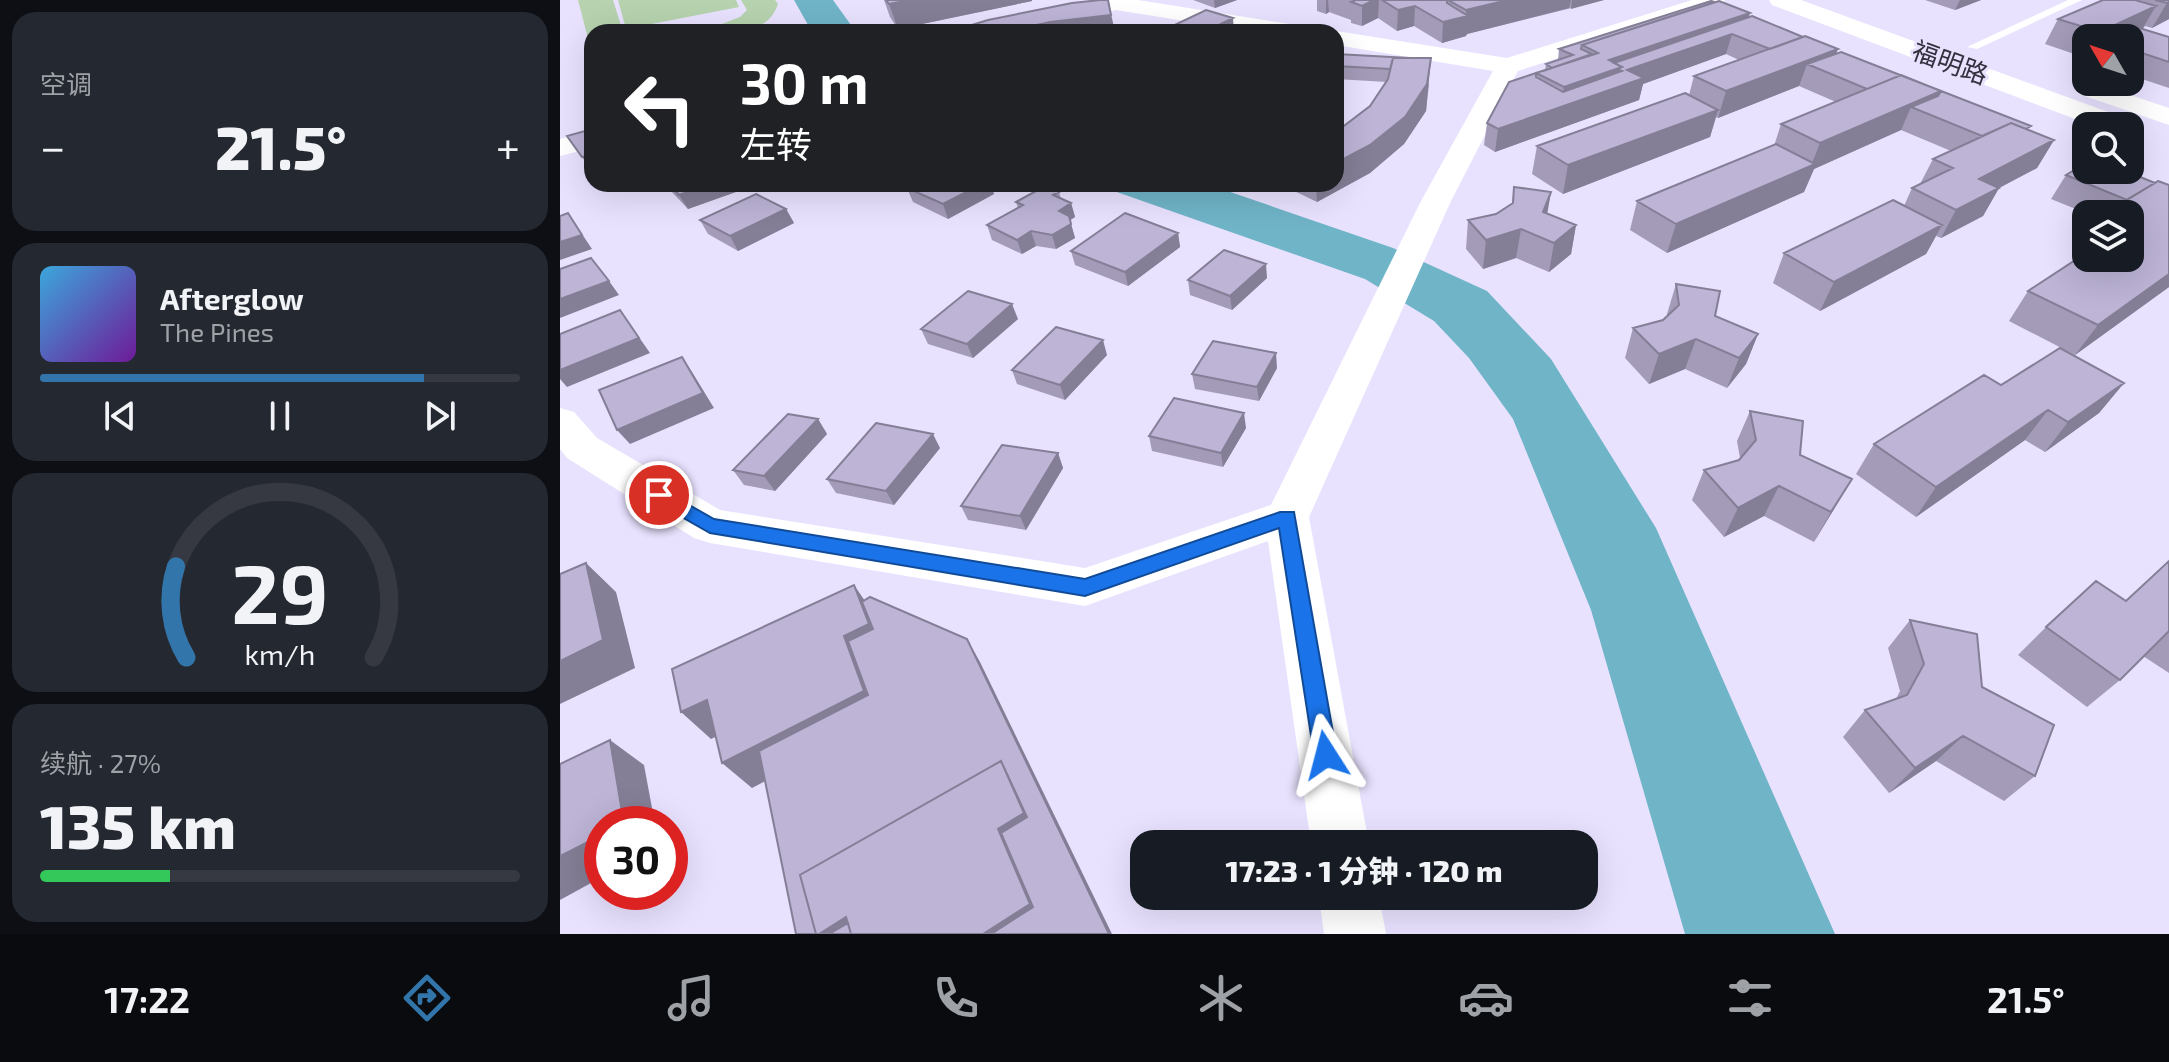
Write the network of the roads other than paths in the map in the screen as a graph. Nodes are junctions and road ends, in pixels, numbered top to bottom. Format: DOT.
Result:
graph roads {
  1 [pos="1714,0"];
  2 [pos="1780,0"];
  3 [pos="1843,0"];
  4 [pos="2077,0"];
  5 [pos="1028,24"];
  6 [pos="1246,24"];
  7 [pos="1344,39"];
  8 [pos="1973,47"];
  9 [pos="1508,66"];
  10 [pos="2082,112"];
  11 [pos="2169,117"];
  12 [pos="2144,135"];
  13 [pos="584,141"];
  14 [pos="2169,144"];
  15 [pos="560,148"];
  16 [pos="560,422"];
  17 [pos="1287,517"];
  18 [pos="1338,830"];
  19 [pos="1351,910"];
  20 [pos="1355,934"];
  1 -- 9 [label="street"];
  2 -- 10 [label="main road, 福明路"];
  3 -- 8 [label="main road, 福明路"];
  4 -- 8 [label="lane"];
  5 -- 6 [label="street"];
  7 -- 9 [label="street"];
  8 -- 11 [label="main road, 福明路"];
  9 -- 17 [label="street"];
  12 -- 14 [label="main road"];
  13 -- 15 [label="street"];
  16 -- 17 [label="street"];
  17 -- 18 [label="street"];
  19 -- 20 [label="street"];
}
